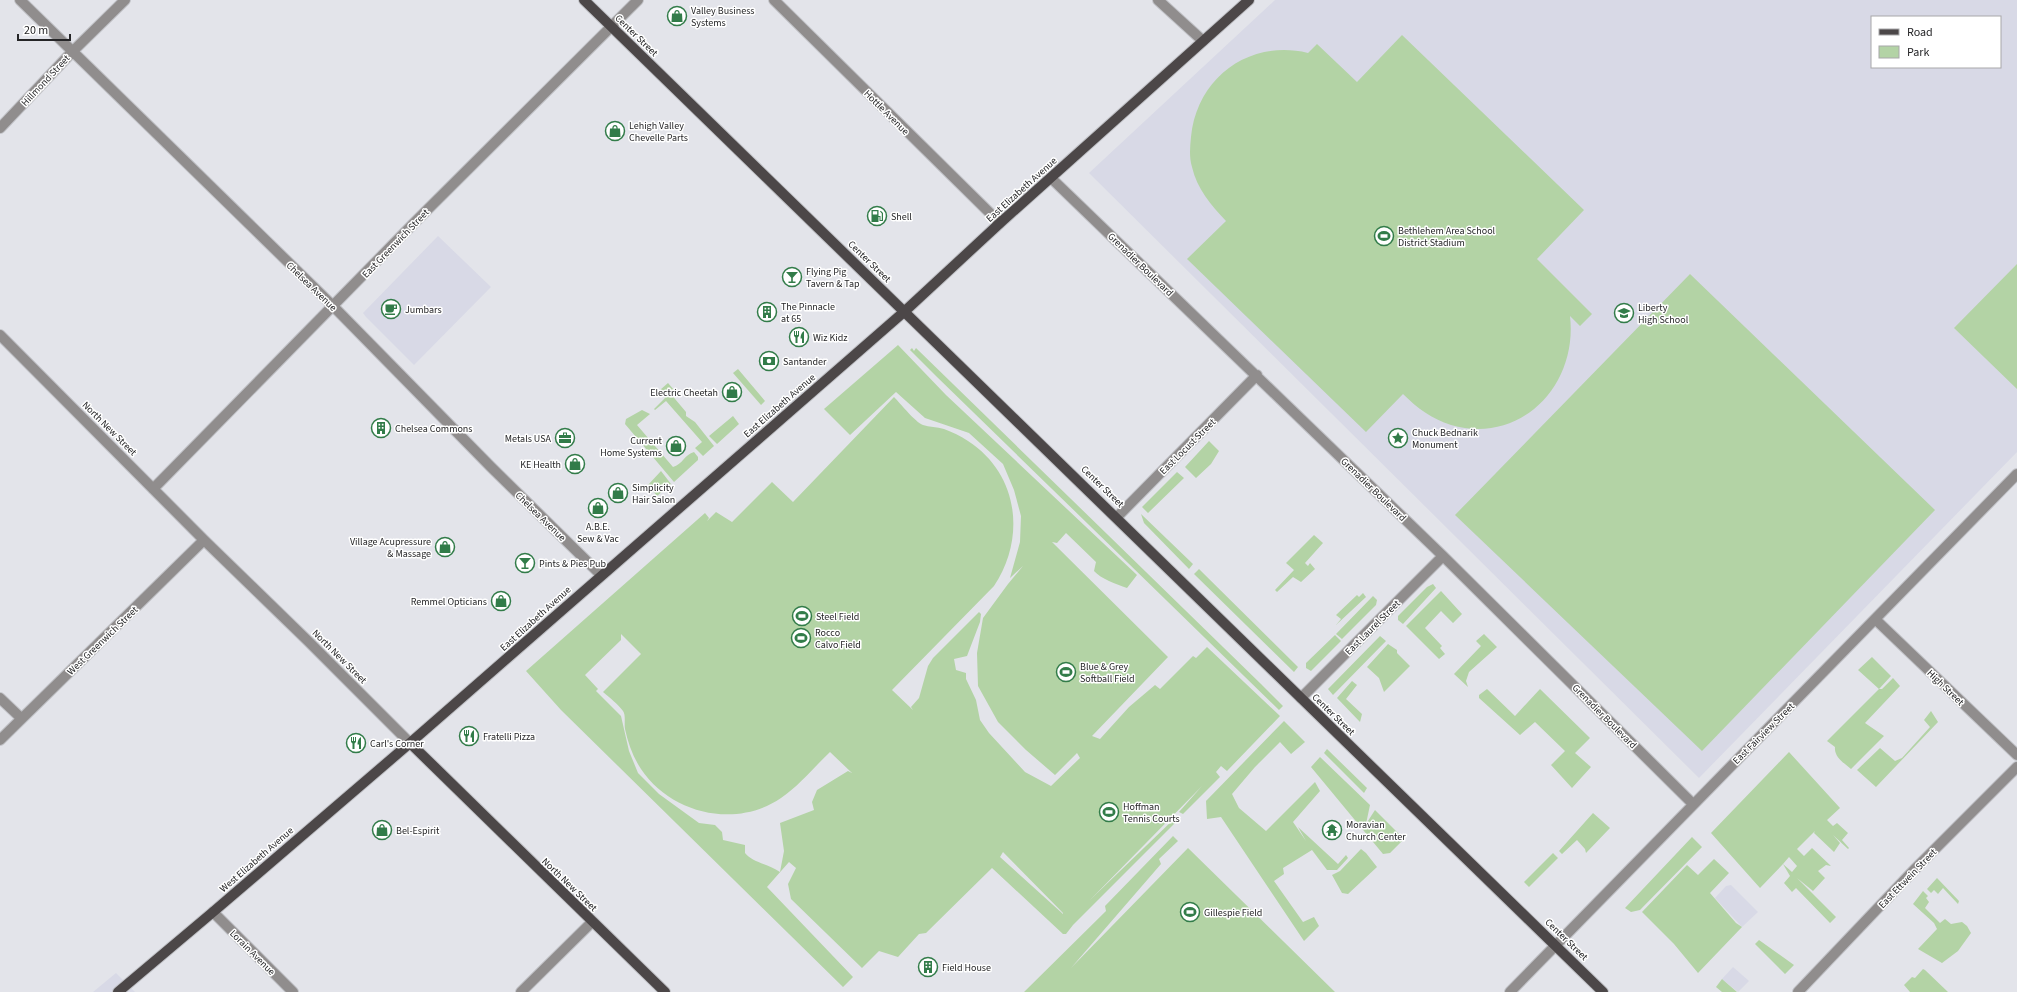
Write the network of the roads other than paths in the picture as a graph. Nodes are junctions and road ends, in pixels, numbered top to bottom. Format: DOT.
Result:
graph roads {
  1 [pos="20,0"];
  2 [pos="125,0"];
  3 [pos="584,0"];
  4 [pos="638,0"];
  5 [pos="774,0"];
  6 [pos="1158,0"];
  7 [pos="1249,0"];
  8 [pos="612,27"];
  9 [pos="1203,41"];
  10 [pos="72,52"];
  11 [pos="0,128"];
  12 [pos="1051,178"];
  13 [pos="1000,223"];
  14 [pos="333,306"];
  15 [pos="905,311"];
  16 [pos="0,335"];
  17 [pos="1257,375"];
  18 [pos="2017,474"];
  19 [pos="153,489"];
  20 [pos="1116,517"];
  21 [pos="204,540"];
  22 [pos="1442,556"];
  23 [pos="601,575"];
  24 [pos="1874,619"];
  25 [pos="0,698"];
  26 [pos="1301,698"];
  27 [pos="21,718"];
  28 [pos="0,740"];
  29 [pos="410,743"];
  30 [pos="2017,755"];
  31 [pos="2017,767"];
  32 [pos="1693,804"];
  33 [pos="213,912"];
  34 [pos="592,922"];
  35 [pos="1556,945"];
  36 [pos="118,992"];
  37 [pos="294,992"];
  38 [pos="521,992"];
  39 [pos="665,992"];
  40 [pos="1510,992"];
  41 [pos="1603,992"];
  42 [pos="1798,992"];
  1 -- 10 [label="street, Chelsea Avenue"];
  2 -- 10 [label="street, Hillmond Street"];
  3 -- 8 [label="main road, Center Street"];
  4 -- 8 [label="street, East Greenwich Street"];
  5 -- 13 [label="street, Hottle Avenue"];
  6 -- 9 [label="street"];
  7 -- 9 [label="main road, East Elizabeth Avenue"];
  8 -- 14 [label="street, East Greenwich Street"];
  8 -- 15 [label="main road, Center Street"];
  9 -- 12 [label="main road, East Elizabeth Avenue"];
  10 -- 11 [label="street, Hillmond Street"];
  10 -- 14 [label="street, Chelsea Avenue"];
  12 -- 13 [label="main road, East Elizabeth Avenue"];
  12 -- 17 [label="street, Grenadier Boulevard"];
  13 -- 15 [label="main road, East Elizabeth Avenue"];
  14 -- 19 [label="street, East Greenwich Street"];
  14 -- 23 [label="street, Chelsea Avenue"];
  15 -- 20 [label="main road, Center Street"];
  15 -- 23 [label="main road, East Elizabeth Avenue"];
  16 -- 19 [label="street, North New Street"];
  17 -- 20 [label="street, East Locust Street"];
  17 -- 22 [label="street, Grenadier Boulevard"];
  18 -- 24 [label="street, East Fairview Street"];
  19 -- 21 [label="street, North New Street"];
  20 -- 26 [label="main road, Center Street"];
  21 -- 27 [label="street, West Greenwich Street"];
  21 -- 29 [label="street, North New Street"];
  22 -- 26 [label="street, East Laurel Street"];
  22 -- 32 [label="street, Grenadier Boulevard"];
  23 -- 29 [label="main road, East Elizabeth Avenue"];
  24 -- 30 [label="street, High Street"];
  24 -- 32 [label="street, East Fairview Street"];
  25 -- 27 [label="street"];
  26 -- 35 [label="main road, Center Street"];
  27 -- 28 [label="street, West Greenwich Street"];
  29 -- 33 [label="main road, West Elizabeth Avenue"];
  29 -- 34 [label="main road, North New Street"];
  31 -- 42 [label="street, East Ettwein Street"];
  32 -- 35 [label="street, East Fairview Street"];
  33 -- 36 [label="main road, West Elizabeth Avenue"];
  33 -- 37 [label="street, Lorain Avenue"];
  34 -- 38 [label="street"];
  34 -- 39 [label="main road, North New Street"];
  35 -- 40 [label="street, East Fairview Street"];
  35 -- 41 [label="main road, Center Street"];
}
